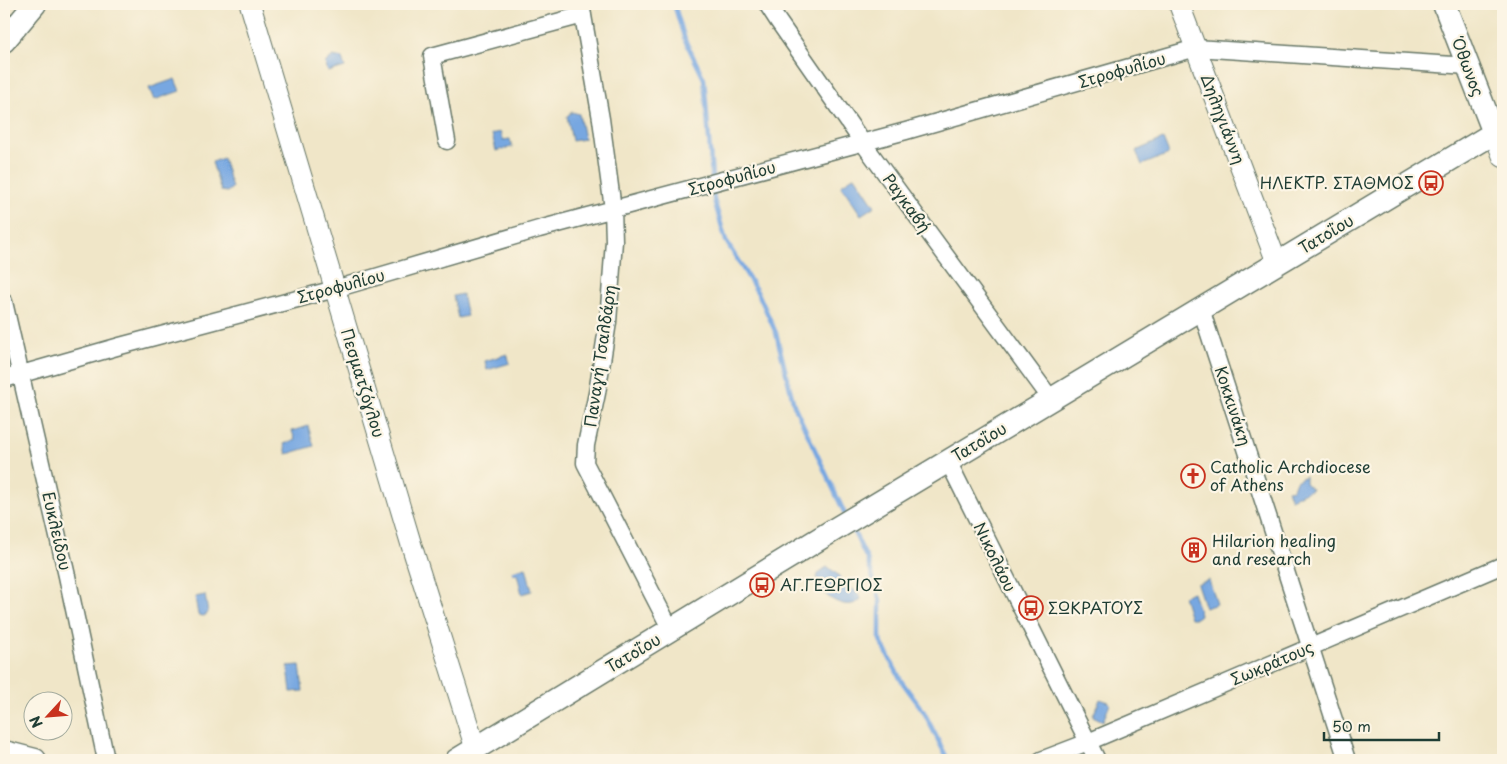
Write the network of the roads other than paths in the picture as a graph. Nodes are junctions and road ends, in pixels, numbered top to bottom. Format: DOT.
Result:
graph roads {
  1 [pos="35,4"];
  2 [pos="250,4"];
  3 [pos="767,4"];
  4 [pos="1179,4"];
  5 [pos="1444,4"];
  6 [pos="582,9"];
  7 [pos="4,41"];
  8 [pos="1196,48"];
  9 [pos="1468,66"];
  10 [pos="1499,130"];
  11 [pos="447,141"];
  12 [pos="863,143"];
  13 [pos="1503,157"];
  14 [pos="613,209"];
  15 [pos="1277,263"];
  16 [pos="335,288"];
  17 [pos="4,302"];
  18 [pos="1201,309"];
  19 [pos="20,375"];
  20 [pos="4,379"];
  21 [pos="1051,399"];
  22 [pos="948,461"];
  23 [pos="1503,565"];
  24 [pos="671,630"];
  25 [pos="1310,647"];
  26 [pos="1088,742"];
  27 [pos="4,752"];
  28 [pos="471,757"];
  29 [pos="31,760"];
  30 [pos="106,760"];
  31 [pos="1041,760"];
  32 [pos="1097,760"];
  33 [pos="1347,760"];
  1 -- 7 [label="main road"];
  2 -- 16 [label="street, Πεσματζόγλου"];
  3 -- 12 [label="street, Ραγκαβή"];
  4 -- 8 [label="street, Δηληγιάννη"];
  5 -- 9 [label="main road, Όθωνος"];
  6 -- 11 [label="street"];
  6 -- 14 [label="street, Παναγή Τσαλδάρη"];
  8 -- 9 [label="street, Στροφυλίου"];
  8 -- 12 [label="street, Στροφυλίου"];
  8 -- 15 [label="street, Δηληγιάννη"];
  9 -- 10 [label="main road, Όθωνος"];
  10 -- 13 [label="street, Όθωνος"];
  10 -- 15 [label="main road, Τατοΐου"];
  12 -- 14 [label="street, Στροφυλίου"];
  12 -- 21 [label="street, Ραγκαβή"];
  14 -- 16 [label="street, Στροφυλίου"];
  14 -- 24 [label="street, Παναγή Τσαλδάρη"];
  15 -- 18 [label="main road, Τατοΐου"];
  16 -- 19 [label="street, Στροφυλίου"];
  16 -- 28 [label="street, Πεσματζόγλου"];
  17 -- 19 [label="street, Ευκλείδου"];
  18 -- 21 [label="main road, Τατοΐου"];
  18 -- 25 [label="street, Κοκκινάκη"];
  19 -- 20 [label="street, Στροφυλίου"];
  19 -- 30 [label="street, Ευκλείδου"];
  21 -- 22 [label="main road, Τατοΐου"];
  22 -- 24 [label="main road, Τατοΐου"];
  22 -- 26 [label="street, Νικολάου"];
  23 -- 25 [label="street, Σωκράτους"];
  24 -- 28 [label="main road, Τατοΐου"];
  25 -- 26 [label="street, Σωκράτους"];
  25 -- 33 [label="street, Κοκκινάκη"];
  26 -- 31 [label="street, Σωκράτους"];
  26 -- 32 [label="street, Νικολάου"];
  27 -- 29 [label="main road"];
}
